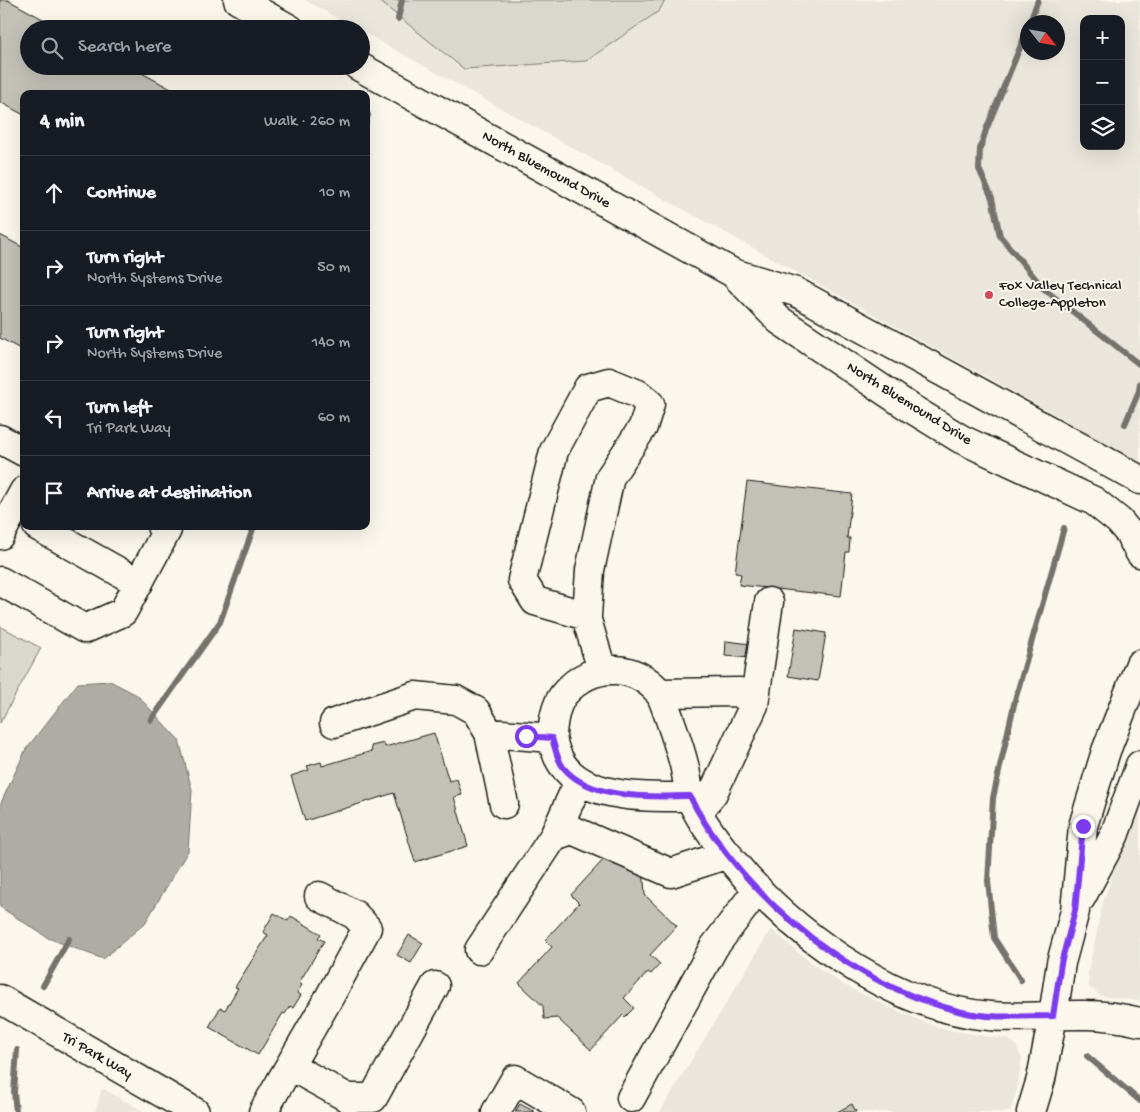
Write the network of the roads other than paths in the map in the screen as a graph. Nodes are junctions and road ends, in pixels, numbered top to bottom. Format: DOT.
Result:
graph roads {
  1 [pos="238,0"];
  2 [pos="274,20"];
  3 [pos="370,73"];
  4 [pos="734,273"];
  5 [pos="0,439"];
  6 [pos="20,450"];
  7 [pos="1140,480"];
  8 [pos="44,530"];
  9 [pos="168,530"];
  10 [pos="1140,553"];
  11 [pos="0,581"];
  12 [pos="139,583"];
  13 [pos="769,602"];
  14 [pos="587,616"];
  15 [pos="1140,664"];
  16 [pos="602,670"];
  17 [pos="659,693"];
  18 [pos="754,705"];
  19 [pos="334,723"];
  20 [pos="489,733"];
  21 [pos="552,738"];
  22 [pos="1140,765"];
  23 [pos="579,781"];
  24 [pos="504,804"];
  25 [pos="694,805"];
  26 [pos="554,836"];
  27 [pos="728,854"];
  28 [pos="758,889"];
  29 [pos="319,896"];
  30 [pos="1075,911"];
  31 [pos="479,950"];
  32 [pos="435,986"];
  33 [pos="0,998"];
  34 [pos="1053,1016"];
  35 [pos="1140,1022"];
  36 [pos="290,1066"];
  37 [pos="631,1098"];
  38 [pos="168,1105"];
  39 [pos="195,1112"];
  40 [pos="262,1112"];
  41 [pos="496,1112"];
  42 [pos="571,1112"];
  43 [pos="1031,1112"];
  1 -- 2 [label="street"];
  3 -- 4 [label="street, North Bluemound Drive"];
  4 -- 7 [label="street, North Bluemound Drive"];
  4 -- 10 [label="street, North Bluemound Drive"];
  5 -- 6 [label="street"];
  8 -- 12 [label="street"];
  9 -- 12 [label="street"];
  11 -- 12 [label="street"];
  13 -- 18 [label="street"];
  14 -- 14 [label="street"];
  14 -- 16 [label="street"];
  15 -- 30 [label="street"];
  16 -- 17 [label="street"];
  16 -- 21 [label="street"];
  17 -- 18 [label="street"];
  17 -- 25 [label="street"];
  18 -- 25 [label="street"];
  19 -- 20 [label="street"];
  20 -- 21 [label="street"];
  20 -- 24 [label="street"];
  21 -- 23 [label="street"];
  22 -- 30 [label="street"];
  23 -- 25 [label="street"];
  23 -- 26 [label="street"];
  25 -- 27 [label="street"];
  26 -- 27 [label="street"];
  26 -- 31 [label="street"];
  27 -- 28 [label="street"];
  28 -- 34 [label="street"];
  28 -- 37 [label="street"];
  29 -- 36 [label="street"];
  30 -- 34 [label="street"];
  32 -- 36 [label="street"];
  33 -- 38 [label="street, Tri Park Way"];
  34 -- 35 [label="street"];
  34 -- 43 [label="street"];
  36 -- 40 [label="street"];
  38 -- 39 [label="street, Tri Park Way"];
  41 -- 42 [label="street"];
}
